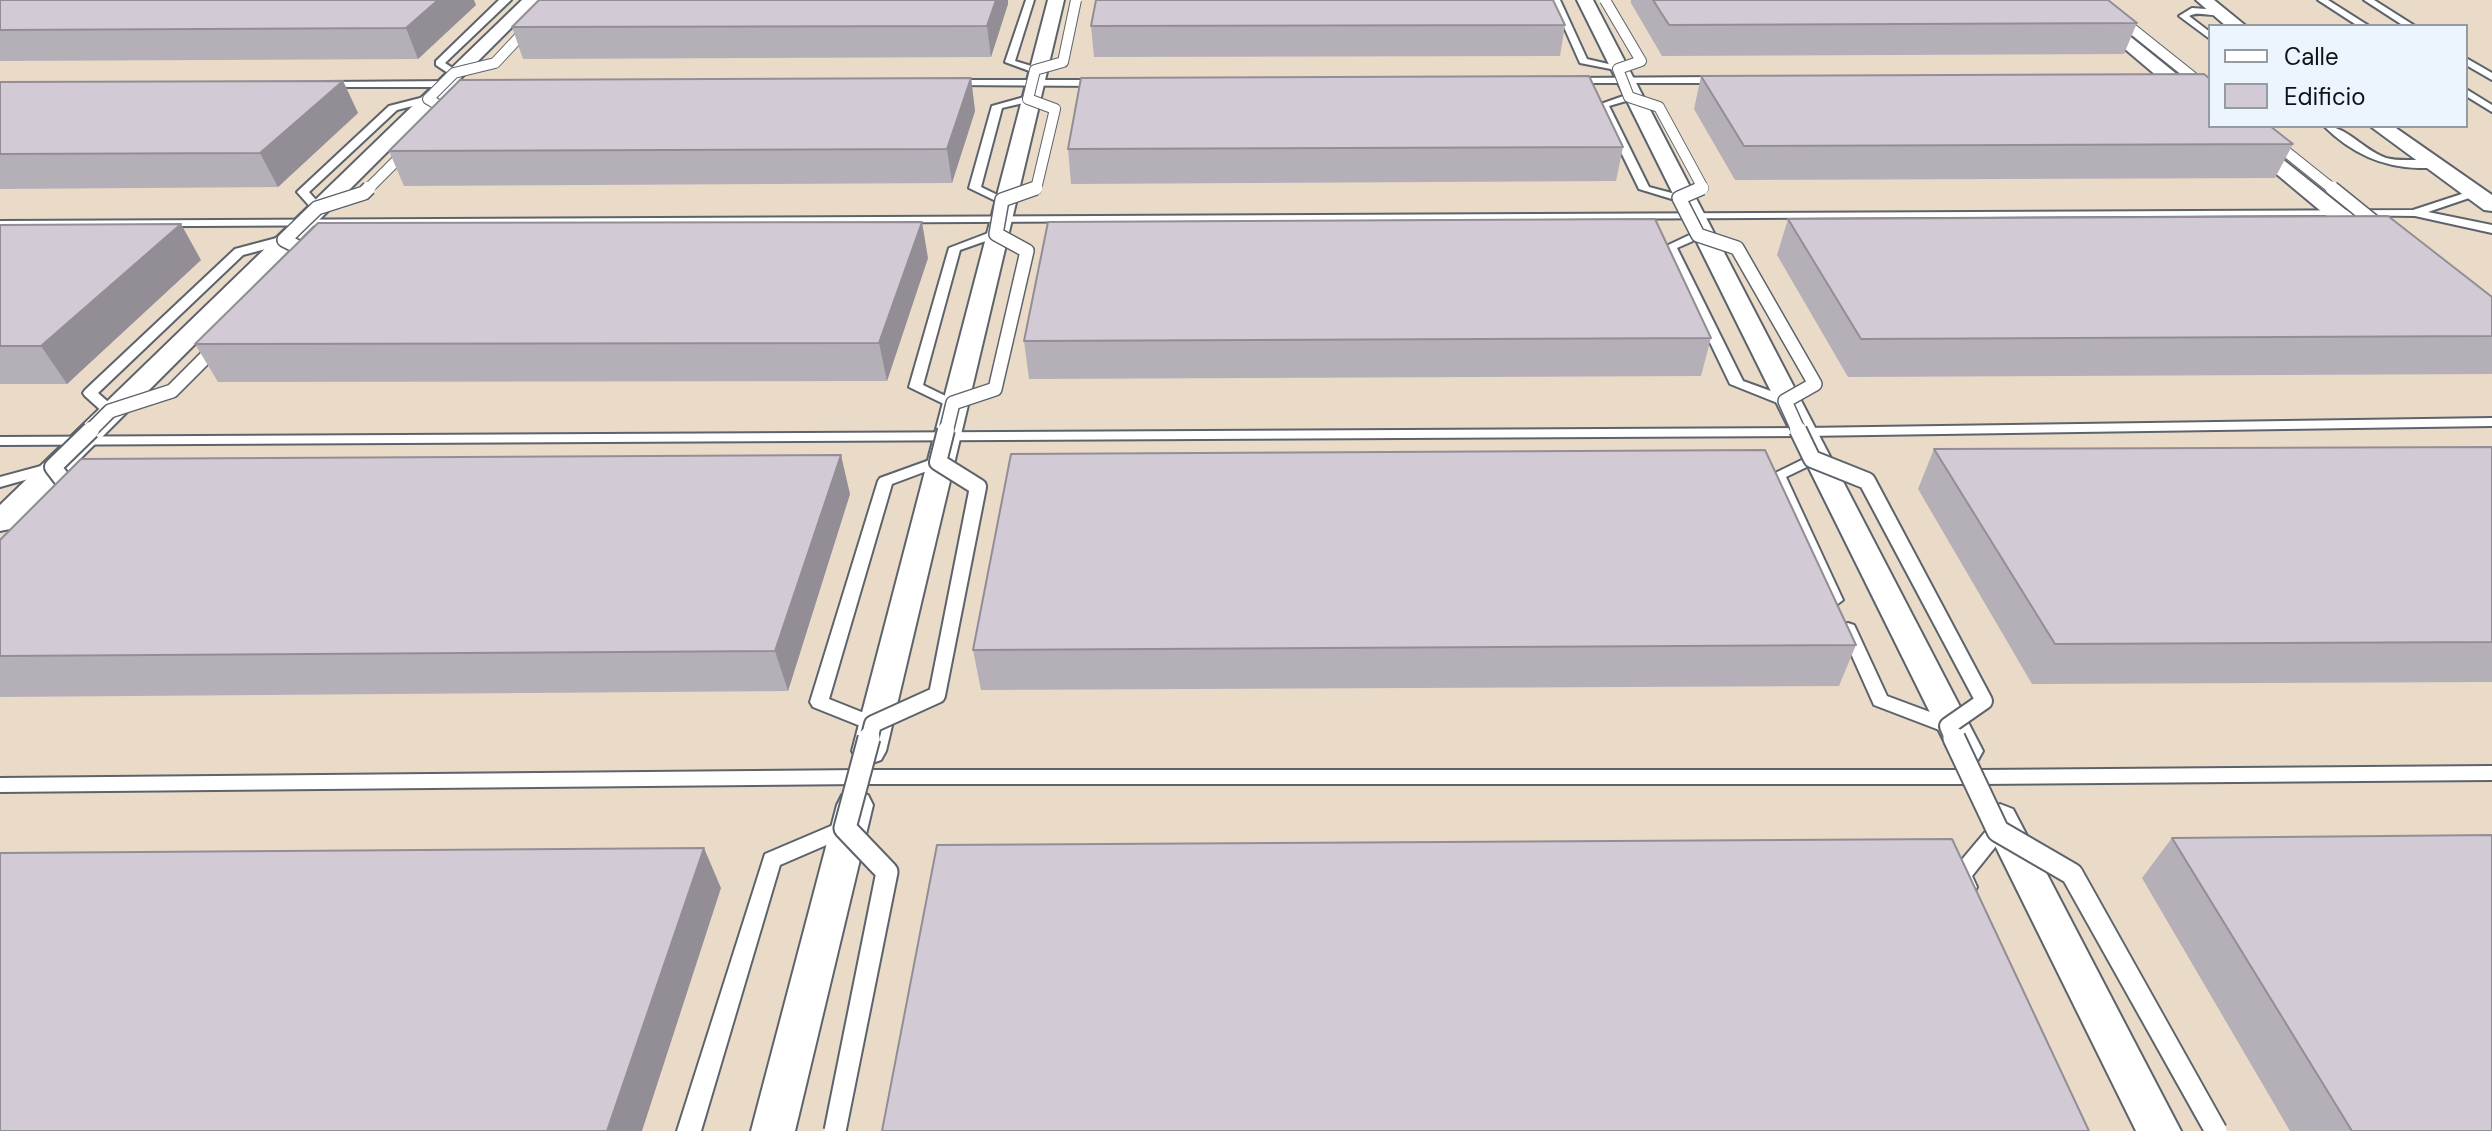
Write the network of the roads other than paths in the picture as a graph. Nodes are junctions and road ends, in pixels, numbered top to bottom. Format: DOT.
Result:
graph roads {
  1 [pos="507,0"];
  2 [pos="531,0"];
  3 [pos="548,0"];
  4 [pos="1030,0"];
  5 [pos="1056,0"];
  6 [pos="1076,0"];
  7 [pos="1556,0"];
  8 [pos="1585,0"];
  9 [pos="1605,0"];
  10 [pos="2075,0"];
  11 [pos="2096,0"];
  12 [pos="2204,0"];
  13 [pos="2322,0"];
  14 [pos="2368,0"];
  15 [pos="2220,13"];
  16 [pos="2234,24"];
  17 [pos="2361,24"];
  18 [pos="2407,24"];
  19 [pos="2208,35"];
  20 [pos="2468,62"];
  21 [pos="2208,77"];
  22 [pos="2492,77"];
  23 [pos="2161,78"];
  24 [pos="1738,80"];
  25 [pos="1562,81"];
  26 [pos="1624,82"];
  27 [pos="940,83"];
  28 [pos="1116,83"];
  29 [pos="1033,84"];
  30 [pos="318,85"];
  31 [pos="447,85"];
  32 [pos="2208,89"];
  33 [pos="2468,93"];
  34 [pos="2492,109"];
  35 [pos="2208,110"];
  36 [pos="436,121"];
  37 [pos="2231,128"];
  38 [pos="2256,128"];
  39 [pos="2332,128"];
  40 [pos="2383,128"];
  41 [pos="416,141"];
  42 [pos="2437,165"];
  43 [pos="2474,193"];
  44 [pos="2492,205"];
  45 [pos="2336,212"];
  46 [pos="2415,213"];
  47 [pos="311,215"];
  48 [pos="1691,216"];
  49 [pos="1000,217"];
  50 [pos="0,224"];
  51 [pos="2492,229"];
  52 [pos="284,240"];
  53 [pos="2396,251"];
  54 [pos="299,264"];
  55 [pos="225,338"];
  56 [pos="1785,401"];
  57 [pos="953,403"];
  58 [pos="110,411"];
  59 [pos="2492,422"];
  60 [pos="0,441"];
  61 [pos="83,441"];
  62 [pos="1808,446"];
  63 [pos="943,449"];
  64 [pos="53,467"];
  65 [pos="0,482"];
  66 [pos="62,502"];
  67 [pos="0,522"];
  68 [pos="873,724"];
  69 [pos="1948,726"];
  70 [pos="2492,773"];
  71 [pos="862,777"];
  72 [pos="1979,777"];
  73 [pos="0,785"];
  74 [pos="845,828"];
  75 [pos="1998,831"];
  76 [pos="1975,904"];
  77 [pos="689,1131"];
  78 [pos="773,1131"];
  79 [pos="835,1131"];
  80 [pos="2159,1131"];
  81 [pos="2216,1131"];
  1 -- 31 [label="lane"];
  2 -- 31 [label="street"];
  3 -- 31 [label="lane, bridge"];
  4 -- 29 [label="lane"];
  5 -- 29 [label="street"];
  6 -- 29 [label="lane, bridge"];
  7 -- 26 [label="lane"];
  8 -- 26 [label="street"];
  9 -- 26 [label="lane, bridge"];
  10 -- 23 [label="street"];
  11 -- 32 [label="lane, bridge"];
  12 -- 15 [label="street"];
  13 -- 17 [label="lane"];
  14 -- 18 [label="lane"];
  15 -- 16 [label="street"];
  15 -- 19 [label="lane"];
  20 -- 22 [label="lane"];
  21 -- 23 [label="lane"];
  23 -- 35 [label="street"];
  24 -- 26 [label="lane"];
  25 -- 26 [label="lane"];
  26 -- 48 [label="street"];
  27 -- 29 [label="lane"];
  28 -- 29 [label="lane"];
  29 -- 49 [label="street"];
  30 -- 31 [label="lane"];
  31 -- 36 [label="lane, bridge"];
  31 -- 47 [label="street"];
  33 -- 34 [label="lane"];
  37 -- 45 [label="street"];
  38 -- 53 [label="lane, bridge"];
  39 -- 42 [label="lane"];
  40 -- 42 [label="street"];
  41 -- 47 [label="lane, bridge"];
  42 -- 43 [label="street"];
  43 -- 44 [label="street"];
  43 -- 46 [label="lane"];
  45 -- 46 [label="lane"];
  45 -- 48 [label="lane"];
  45 -- 53 [label="street"];
  46 -- 51 [label="lane"];
  47 -- 49 [label="lane"];
  47 -- 50 [label="lane"];
  47 -- 52 [label="lane, bridge"];
  47 -- 61 [label="street"];
  48 -- 49 [label="lane"];
  48 -- 56 [label="lane"];
  48 -- 56 [label="lane, bridge"];
  48 -- 62 [label="street"];
  49 -- 57 [label="lane, bridge"];
  49 -- 57 [label="lane"];
  49 -- 63 [label="street"];
  52 -- 54 [label="lane, bridge"];
  52 -- 58 [label="lane"];
  55 -- 58 [label="lane, bridge"];
  56 -- 62 [label="lane, bridge"];
  57 -- 63 [label="lane, bridge"];
  58 -- 64 [label="lane, bridge"];
  59 -- 62 [label="lane"];
  60 -- 61 [label="lane"];
  61 -- 63 [label="lane"];
  61 -- 67 [label="street"];
  62 -- 63 [label="lane"];
  62 -- 69 [label="lane"];
  62 -- 69 [label="lane, bridge"];
  62 -- 72 [label="street"];
  63 -- 68 [label="lane, bridge"];
  63 -- 68 [label="lane"];
  63 -- 71 [label="street"];
  64 -- 65 [label="lane"];
  64 -- 66 [label="lane, bridge"];
  68 -- 74 [label="lane, bridge"];
  69 -- 75 [label="lane, bridge"];
  70 -- 72 [label="lane"];
  71 -- 72 [label="lane"];
  71 -- 73 [label="lane"];
  71 -- 78 [label="street"];
  72 -- 80 [label="street"];
  74 -- 77 [label="lane"];
  74 -- 79 [label="lane, bridge"];
  75 -- 76 [label="lane"];
  75 -- 81 [label="lane, bridge"];
}
